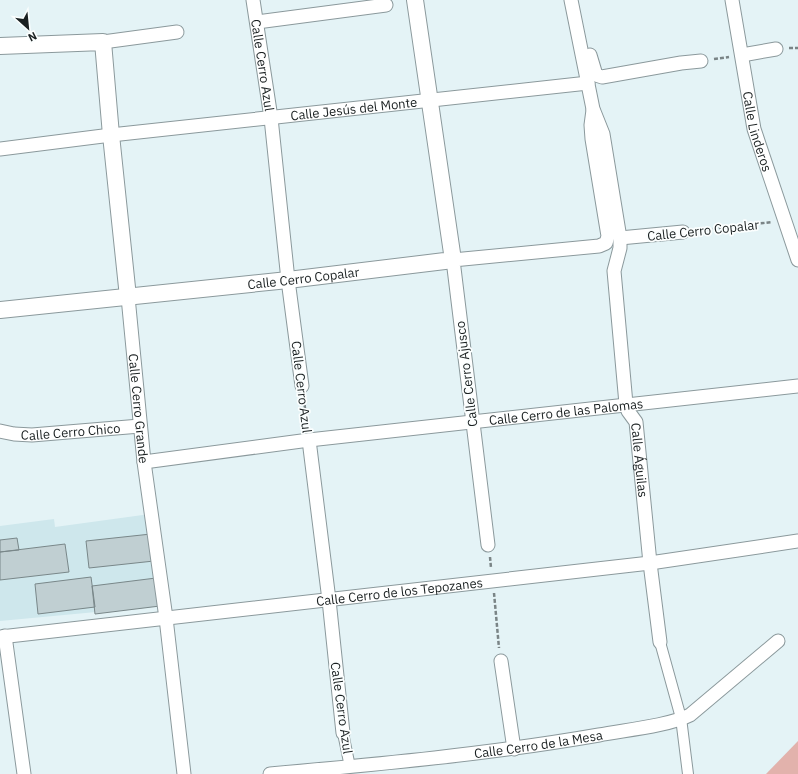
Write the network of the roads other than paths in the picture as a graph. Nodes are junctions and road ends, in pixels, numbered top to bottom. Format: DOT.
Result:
graph roads {
  1 [pos="253,0"];
  2 [pos="415,0"];
  3 [pos="571,0"];
  4 [pos="732,0"];
  5 [pos="386,5"];
  6 [pos="575,19"];
  7 [pos="257,22"];
  8 [pos="177,32"];
  9 [pos="103,42"];
  10 [pos="0,46"];
  11 [pos="776,49"];
  12 [pos="742,55"];
  13 [pos="701,62"];
  14 [pos="588,83"];
  15 [pos="429,101"];
  16 [pos="593,109"];
  17 [pos="271,118"];
  18 [pos="110,135"];
  19 [pos="0,149"];
  20 [pos="683,232"];
  21 [pos="620,238"];
  22 [pos="606,243"];
  23 [pos="453,260"];
  24 [pos="798,260"];
  25 [pos="288,280"];
  26 [pos="128,297"];
  27 [pos="0,310"];
  28 [pos="302,386"];
  29 [pos="798,386"];
  30 [pos="626,404"];
  31 [pos="472,422"];
  32 [pos="140,426"];
  33 [pos="0,431"];
  34 [pos="309,440"];
  35 [pos="144,462"];
  36 [pos="798,541"];
  37 [pos="488,545"];
  38 [pos="650,563"];
  39 [pos="329,600"];
  40 [pos="166,618"];
  41 [pos="2,637"];
  42 [pos="778,641"];
  43 [pos="660,642"];
  44 [pos="500,661"];
  45 [pos="681,718"];
  46 [pos="343,733"];
  47 [pos="514,748"];
  48 [pos="351,770"];
  49 [pos="24,774"];
  50 [pos="184,774"];
  51 [pos="270,774"];
  52 [pos="688,774"];
  1 -- 7 [label="street, Calle Cerro Azul"];
  2 -- 15 [label="street, Calle Cerro Ajusco"];
  3 -- 6 [label="street, Calle Águilas"];
  4 -- 12 [label="street, Calle Linderos"];
  5 -- 7 [label="street"];
  6 -- 13 [label="street"];
  6 -- 14 [label="street, Calle Águilas"];
  7 -- 17 [label="street, Calle Cerro Azul"];
  8 -- 9 [label="street"];
  9 -- 10 [label="street"];
  9 -- 18 [label="street, Calle Cerro Grande"];
  11 -- 12 [label="street"];
  12 -- 24 [label="street, Calle Linderos"];
  14 -- 15 [label="street, Calle Jesús del Monte"];
  14 -- 16 [label="street, Calle Águilas"];
  15 -- 17 [label="street, Calle Jesús del Monte"];
  15 -- 23 [label="street, Calle Cerro Ajusco"];
  16 -- 21 [label="street, Calle Águilas"];
  16 -- 22 [label="street, Calle Águilas"];
  17 -- 18 [label="street, Calle Jesús del Monte"];
  17 -- 25 [label="street, Calle Cerro Azul"];
  18 -- 19 [label="street, Calle Jesús del Monte"];
  18 -- 26 [label="street, Calle Cerro Grande"];
  20 -- 21 [label="street, Calle Cerro Copalar"];
  21 -- 30 [label="street, Calle Águilas"];
  22 -- 23 [label="street, Calle Cerro Copalar"];
  23 -- 25 [label="street, Calle Cerro Copalar"];
  23 -- 31 [label="street, Calle Cerro Ajusco"];
  25 -- 26 [label="street, Calle Cerro Copalar"];
  25 -- 28 [label="street, Calle Cerro Azul"];
  26 -- 27 [label="street, Calle Cerro Copalar"];
  26 -- 32 [label="street, Calle Cerro Grande"];
  29 -- 30 [label="street, Calle Cerro de las Palomas"];
  30 -- 31 [label="street, Calle Cerro de las Palomas"];
  30 -- 38 [label="street, Calle Águilas"];
  31 -- 34 [label="street, Calle Cerro de las Palomas"];
  31 -- 37 [label="street, Calle Cerro Ajusco"];
  32 -- 33 [label="street, Calle Cerro Chico"];
  32 -- 35 [label="street, Calle Cerro Grande"];
  34 -- 35 [label="street, Calle Cerro de las Palomas"];
  34 -- 39 [label="street, Calle Cerro Azul"];
  35 -- 40 [label="street, Calle Cerro Grande"];
  36 -- 38 [label="street, Calle Cerro de los Tepozanes"];
  38 -- 39 [label="street, Calle Cerro de los Tepozanes"];
  38 -- 43 [label="street, Calle Águilas"];
  39 -- 40 [label="street, Calle Cerro de los Tepozanes"];
  39 -- 46 [label="street, Calle Cerro Azul"];
  40 -- 41 [label="street, Calle Cerro de los Tepozanes"];
  40 -- 50 [label="street, Calle Cerro Grande"];
  41 -- 49 [label="street"];
  42 -- 45 [label="street, Calle Cerro de la Mesa"];
  43 -- 45 [label="street, Calle Águilas"];
  44 -- 47 [label="street"];
  45 -- 47 [label="street, Calle Cerro de la Mesa"];
  45 -- 52 [label="street, Calle Águilas"];
  46 -- 48 [label="street, Calle Cerro Azul"];
  47 -- 48 [label="street, Calle Cerro de la Mesa"];
  48 -- 51 [label="street, Calle Cerro de la Mesa"];
}
